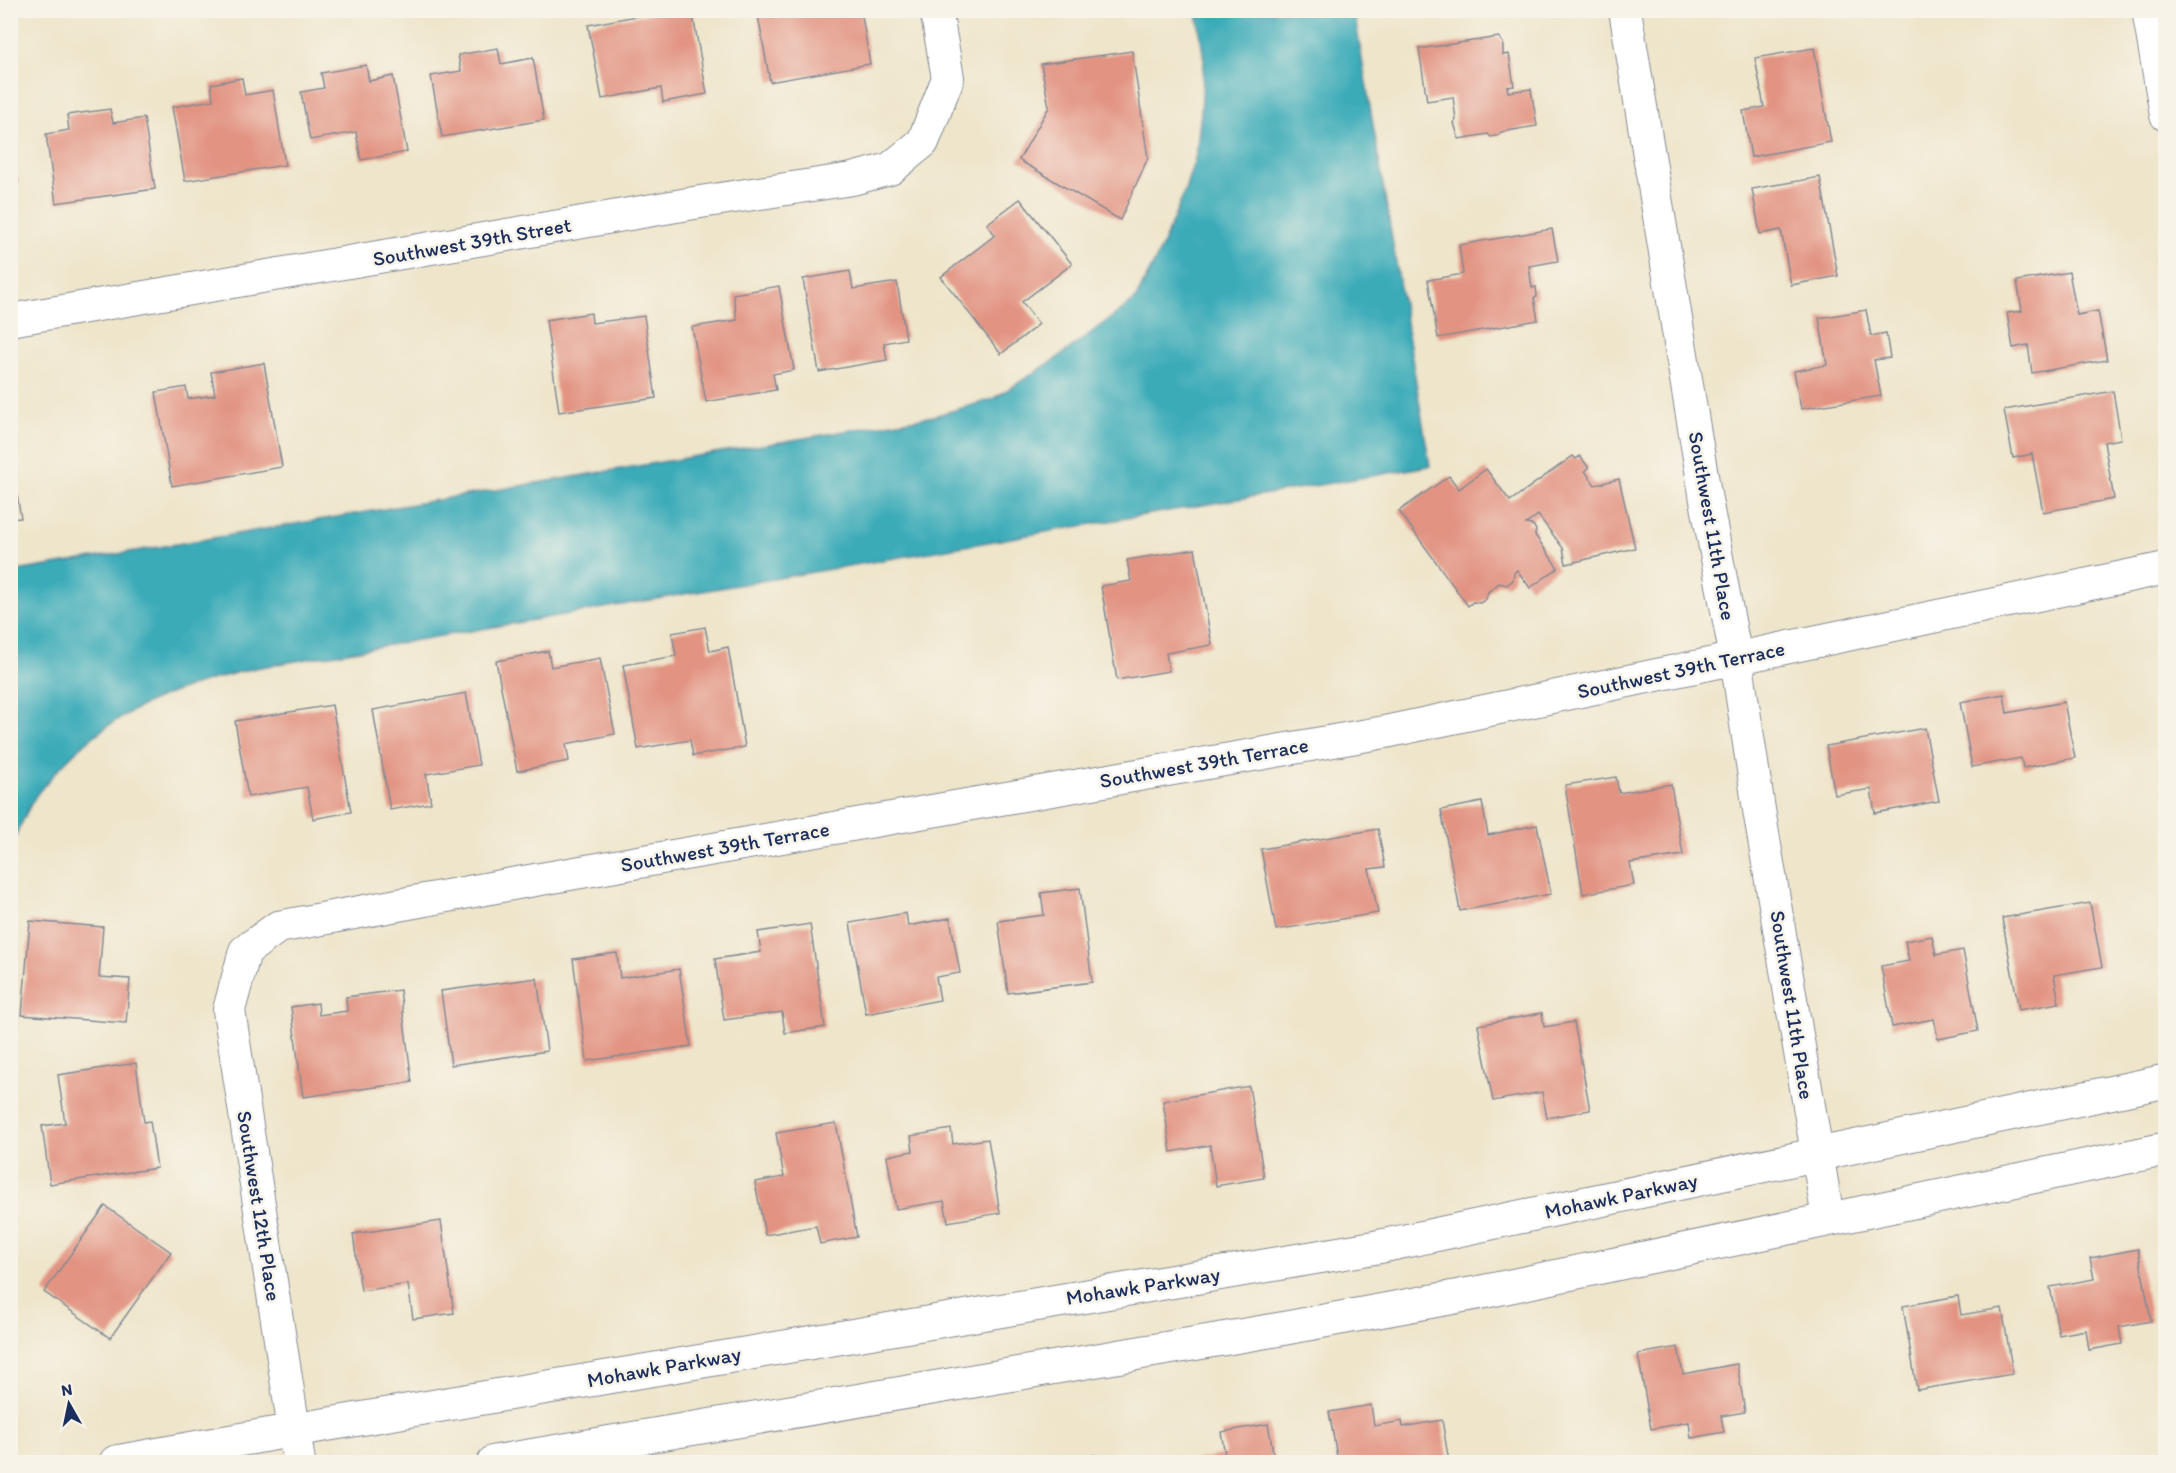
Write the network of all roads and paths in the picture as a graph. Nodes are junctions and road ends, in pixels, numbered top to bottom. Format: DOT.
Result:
graph roads {
  1 [pos="936,10"];
  2 [pos="1625,10"];
  3 [pos="2148,10"];
  4 [pos="2166,115"];
  5 [pos="10,320"];
  6 [pos="2166,568"];
  7 [pos="1736,658"];
  8 [pos="246,951"];
  9 [pos="2166,1081"];
  10 [pos="2166,1149"];
  11 [pos="1818,1154"];
  12 [pos="1828,1218"];
  13 [pos="294,1430"];
  14 [pos="116,1462"];
  15 [pos="299,1462"];
  16 [pos="494,1462"];
  1 -- 5 [label="street, Southwest 39th Street"];
  2 -- 7 [label="street, Southwest 11th Place"];
  3 -- 4 [label="street"];
  6 -- 7 [label="street, Southwest 39th Terrace"];
  7 -- 8 [label="street, Southwest 39th Terrace"];
  7 -- 11 [label="street, Southwest 11th Place"];
  8 -- 13 [label="street, Southwest 12th Place"];
  9 -- 11 [label="street, Mohawk Parkway"];
  10 -- 12 [label="street"];
  11 -- 12 [label="street, Southwest 11th Place"];
  11 -- 13 [label="street, Mohawk Parkway"];
  12 -- 16 [label="street"];
  13 -- 14 [label="street, Mohawk Parkway"];
  13 -- 15 [label="street, Southwest 12th Place"];
}
